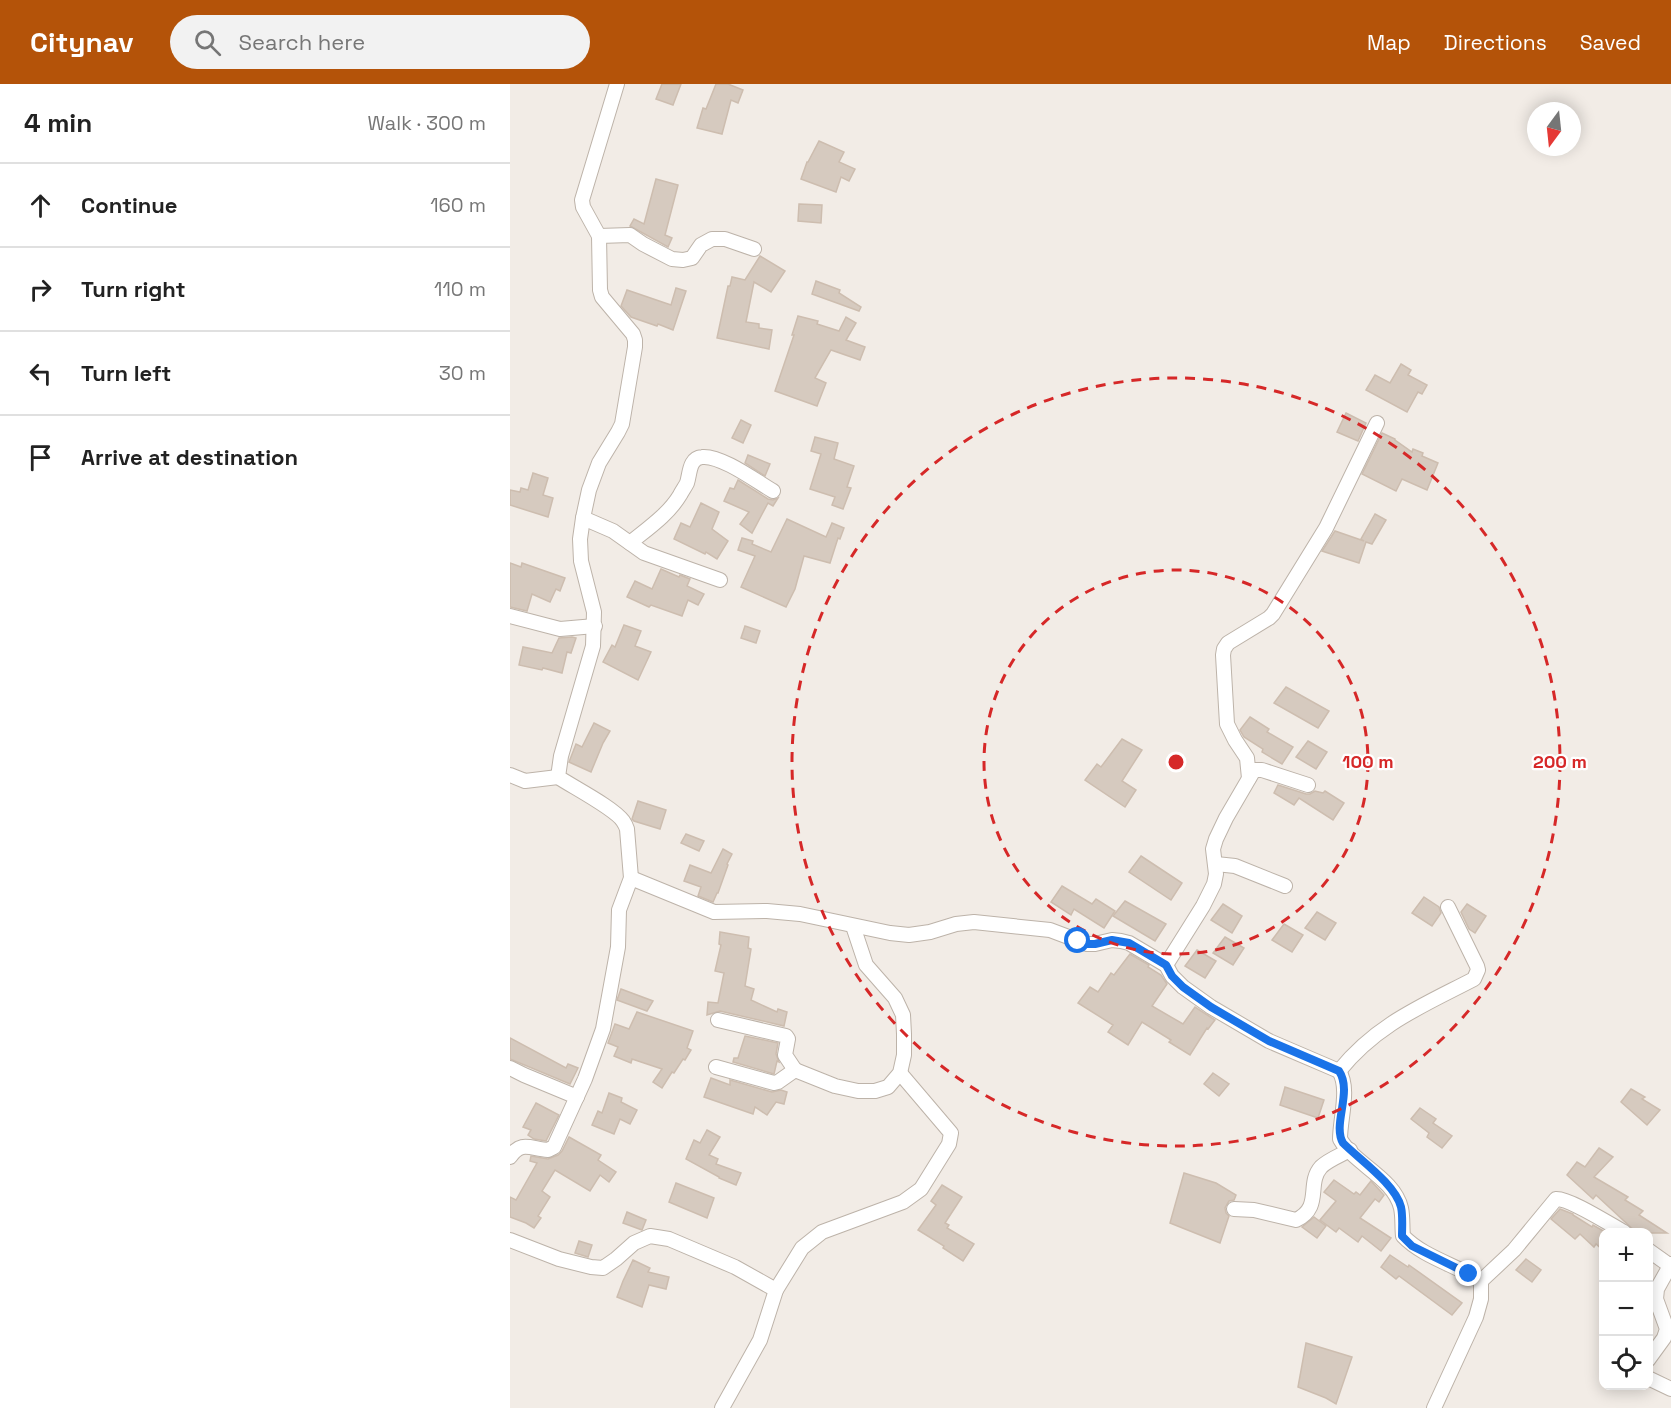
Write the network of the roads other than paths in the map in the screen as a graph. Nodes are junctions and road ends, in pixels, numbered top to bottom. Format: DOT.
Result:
graph roads {
  1 [pos="617,84"];
  2 [pos="599,236"];
  3 [pos="754,249"];
  4 [pos="1377,423"];
  5 [pos="773,491"];
  6 [pos="583,518"];
  7 [pos="630,543"];
  8 [pos="720,580"];
  9 [pos="510,616"];
  10 [pos="595,626"];
  11 [pos="510,776"];
  12 [pos="558,777"];
  13 [pos="1249,778"];
  14 [pos="1308,785"];
  15 [pos="1216,864"];
  16 [pos="631,878"];
  17 [pos="1285,886"];
  18 [pos="1448,907"];
  19 [pos="853,926"];
  20 [pos="1166,965"];
  21 [pos="718,1020"];
  22 [pos="716,1067"];
  23 [pos="510,1068"];
  24 [pos="795,1070"];
  25 [pos="1339,1071"];
  26 [pos="900,1073"];
  27 [pos="577,1097"];
  28 [pos="1350,1150"];
  29 [pos="510,1157"];
  30 [pos="1234,1209"];
  31 [pos="1615,1228"];
  32 [pos="510,1240"];
  33 [pos="1653,1253"];
  34 [pos="1670,1264"];
  35 [pos="1481,1281"];
  36 [pos="776,1290"];
  37 [pos="1653,1353"];
  38 [pos="1653,1380"];
  39 [pos="1671,1389"];
  40 [pos="722,1408"];
  41 [pos="1434,1408"];
  1 -- 2 [label="street"];
  2 -- 3 [label="street"];
  2 -- 6 [label="street"];
  4 -- 13 [label="street"];
  5 -- 7 [label="street"];
  6 -- 7 [label="street"];
  6 -- 10 [label="street"];
  7 -- 8 [label="street"];
  9 -- 10 [label="street"];
  10 -- 12 [label="street"];
  11 -- 12 [label="street"];
  12 -- 16 [label="street"];
  13 -- 14 [label="street"];
  13 -- 15 [label="street"];
  15 -- 17 [label="street"];
  15 -- 20 [label="street"];
  16 -- 19 [label="street"];
  16 -- 27 [label="street"];
  18 -- 25 [label="street"];
  19 -- 20 [label="street"];
  19 -- 26 [label="street"];
  20 -- 25 [label="street"];
  21 -- 24 [label="street"];
  22 -- 24 [label="street"];
  23 -- 27 [label="street"];
  24 -- 26 [label="street"];
  25 -- 28 [label="street"];
  26 -- 36 [label="street"];
  27 -- 29 [label="street"];
  28 -- 30 [label="street"];
  28 -- 35 [label="street"];
  31 -- 35 [label="street"];
  32 -- 36 [label="street"];
  33 -- 34 [label="street"];
  34 -- 37 [label="street"];
  35 -- 41 [label="street"];
  36 -- 40 [label="street"];
  38 -- 39 [label="street"];
}
